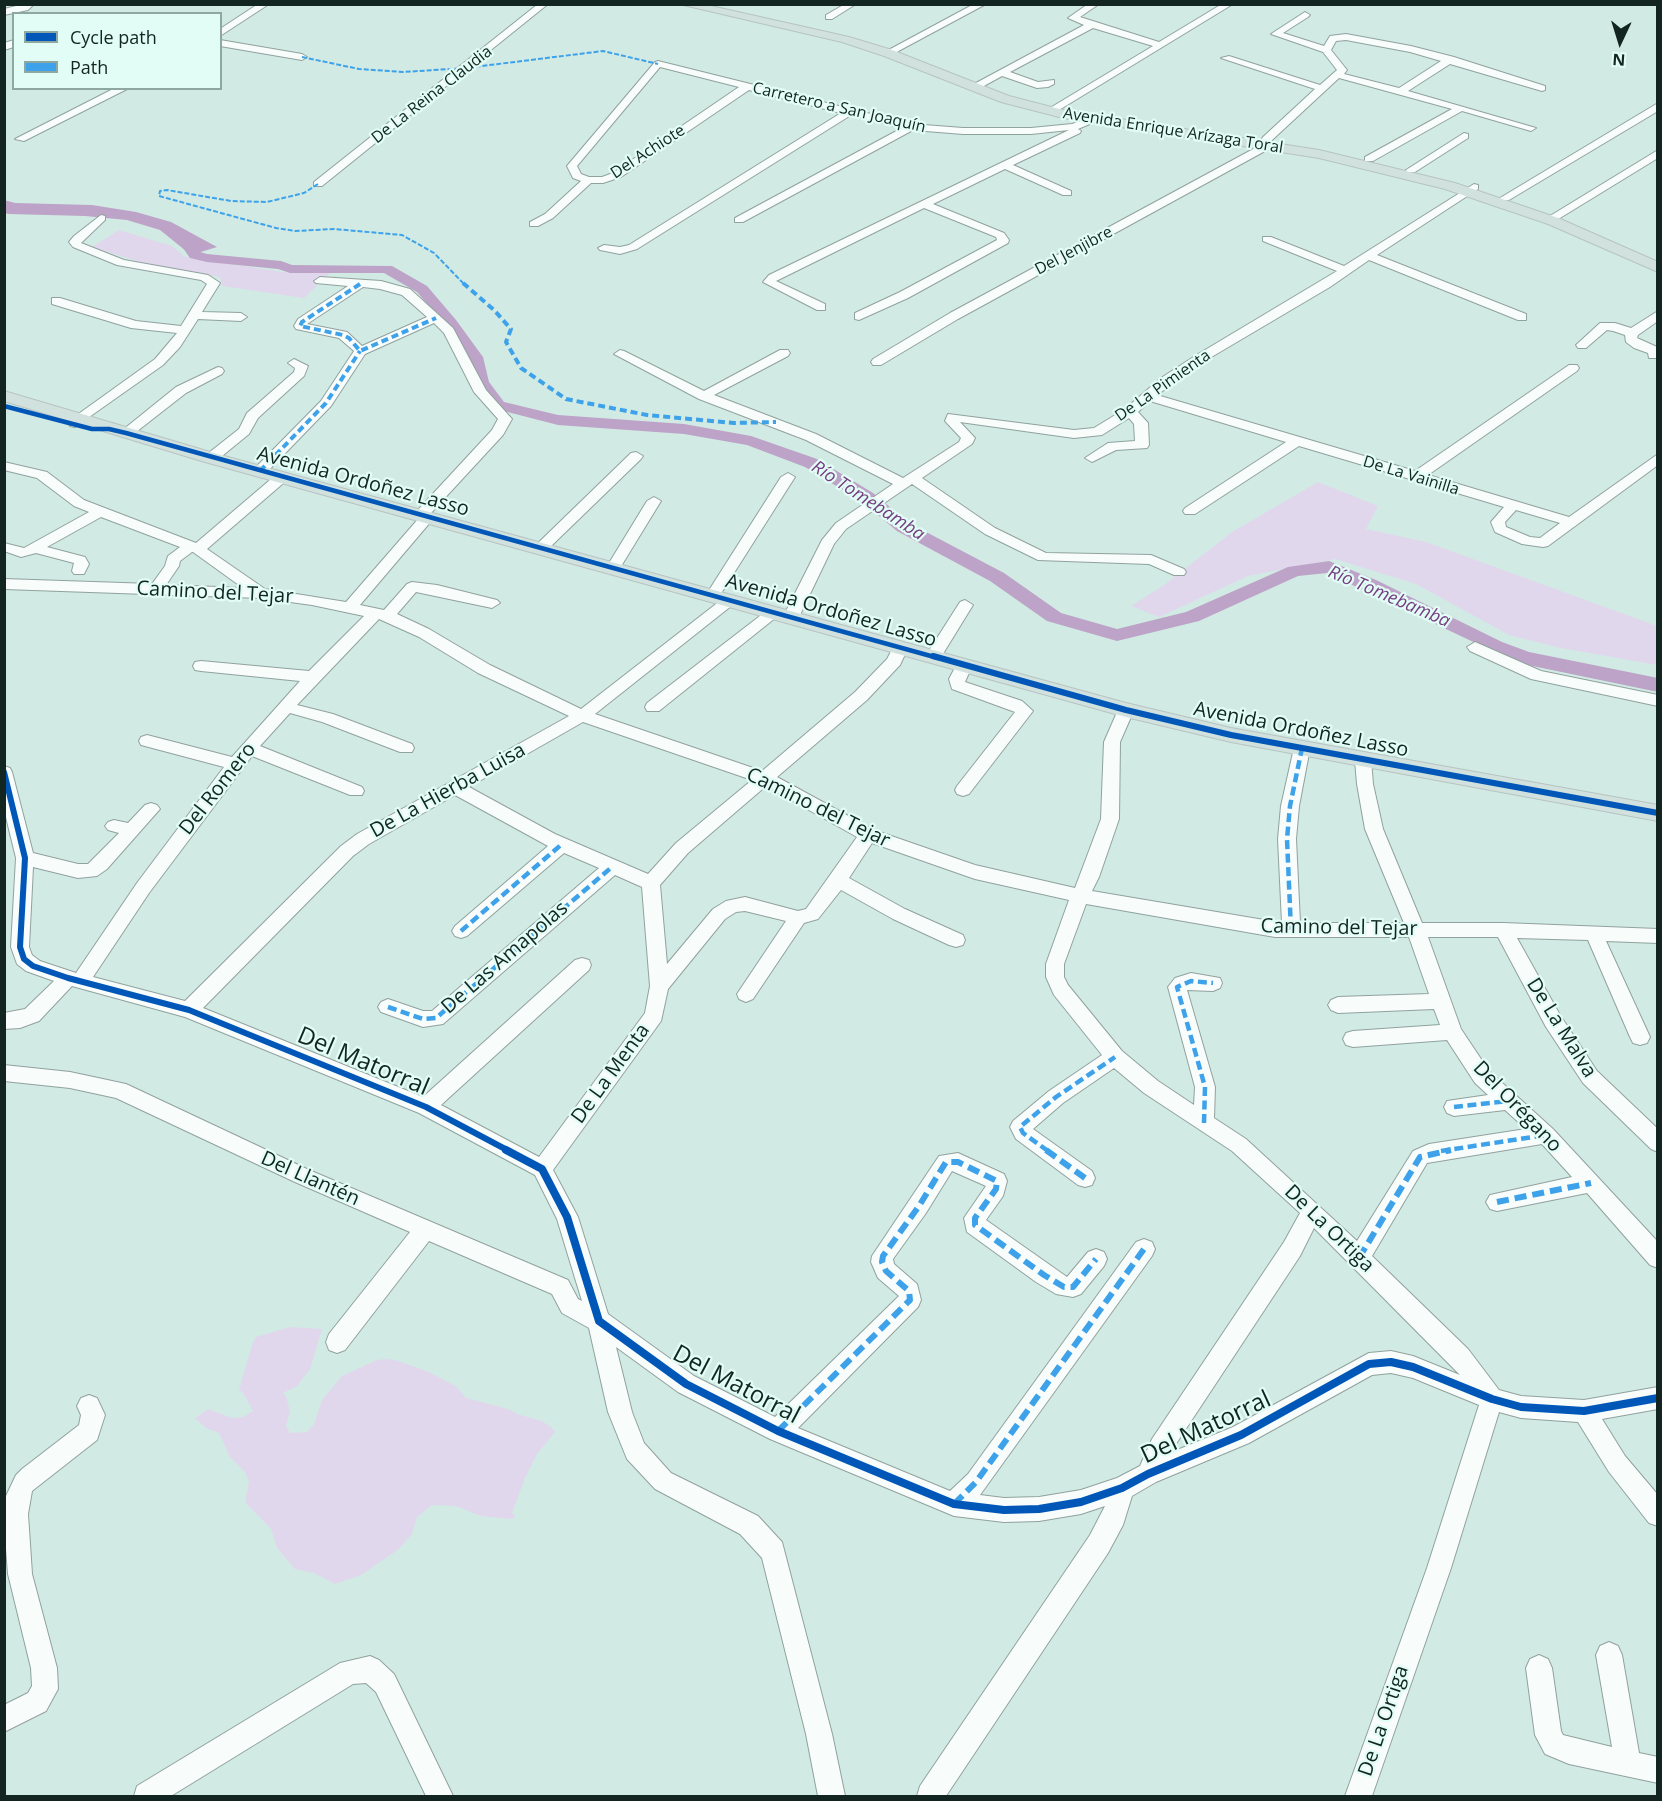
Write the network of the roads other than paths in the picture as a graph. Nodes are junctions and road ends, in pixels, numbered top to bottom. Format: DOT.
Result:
graph roads {
  1 [pos="30,4"];
  2 [pos="544,4"];
  3 [pos="684,4"];
  4 [pos="712,4"];
  5 [pos="852,4"];
  6 [pos="982,4"];
  7 [pos="1095,4"];
  8 [pos="1229,4"];
  9 [pos="262,6"];
  10 [pos="4,14"];
  11 [pos="1305,15"];
  12 [pos="829,17"];
  13 [pos="1092,24"];
  14 [pos="222,32"];
  15 [pos="222,43"];
  16 [pos="1161,45"];
  17 [pos="1326,50"];
  18 [pos="891,52"];
  19 [pos="302,57"];
  20 [pos="1226,58"];
  21 [pos="1450,59"];
  22 [pos="658,64"];
  23 [pos="1002,73"];
  24 [pos="1338,75"];
  25 [pos="1051,82"];
  26 [pos="979,85"];
  27 [pos="746,87"];
  28 [pos="1321,88"];
  29 [pos="1542,88"];
  30 [pos="120,90"];
  31 [pos="1400,92"];
  32 [pos="1658,106"];
  33 [pos="1055,108"];
  34 [pos="1461,108"];
  35 [pos="848,112"];
  36 [pos="1093,120"];
  37 [pos="911,127"];
  38 [pos="1531,128"];
  39 [pos="1464,136"];
  40 [pos="20,139"];
  41 [pos="1266,141"];
  42 [pos="1658,153"];
  43 [pos="1369,159"];
  44 [pos="1006,166"];
  45 [pos="1411,170"];
  46 [pos="588,180"];
  47 [pos="318,184"];
  48 [pos="1471,189"];
  49 [pos="1067,193"];
  50 [pos="1505,198"];
  51 [pos="925,205"];
  52 [pos="1556,216"];
  53 [pos="101,218"];
  54 [pos="739,220"];
  55 [pos="534,224"];
  56 [pos="1266,239"];
  57 [pos="604,248"];
  58 [pos="1370,255"];
  59 [pos="1658,259"];
  60 [pos="1658,268"];
  61 [pos="1345,270"];
  62 [pos="320,281"];
  63 [pos="360,284"];
  64 [pos="56,301"];
  65 [pos="821,307"];
  66 [pos="193,315"];
  67 [pos="1658,315"];
  68 [pos="859,316"];
  69 [pos="241,317"];
  70 [pos="1522,317"];
  71 [pos="436,318"];
  72 [pos="185,330"];
  73 [pos="1632,333"];
  74 [pos="1582,345"];
  75 [pos="360,351"];
  76 [pos="784,353"];
  77 [pos="620,354"];
  78 [pos="1653,356"];
  79 [pos="877,362"];
  80 [pos="294,363"];
  81 [pos="1573,368"];
  82 [pos="218,371"];
  83 [pos="704,396"];
  84 [pos="1149,397"];
  85 [pos="6,400"];
  86 [pos="1130,412"];
  87 [pos="78,421"];
  88 [pos="117,431"];
  89 [pos="1297,441"];
  90 [pos="636,456"];
  91 [pos="211,458"];
  92 [pos="1092,458"];
  93 [pos="1658,458"];
  94 [pos="4,466"];
  95 [pos="260,471"];
  96 [pos="282,477"];
  97 [pos="788,477"];
  98 [pos="1416,477"];
  99 [pos="908,480"];
  100 [pos="654,501"];
  101 [pos="1513,505"];
  102 [pos="101,511"];
  103 [pos="1190,511"];
  104 [pos="425,515"];
  105 [pos="1570,522"];
  106 [pos="8,547"];
  107 [pos="194,547"];
  108 [pos="36,549"];
  109 [pos="541,549"];
  110 [pos="613,568"];
  111 [pos="79,571"];
  112 [pos="1179,572"];
  113 [pos="4,584"];
  114 [pos="156,589"];
  115 [pos="261,593"];
  116 [pos="722,598"];
  117 [pos="492,603"];
  118 [pos="965,605"];
  119 [pos="350,607"];
  120 [pos="782,614"];
  121 [pos="382,615"];
  122 [pos="1475,647"];
  123 [pos="900,648"];
  124 [pos="933,657"];
  125 [pos="201,666"];
  126 [pos="964,666"];
  127 [pos="313,677"];
  128 [pos="1658,701"];
  129 [pos="286,707"];
  130 [pos="653,707"];
  131 [pos="1126,710"];
  132 [pos="582,716"];
  133 [pos="147,741"];
  134 [pos="249,748"];
  135 [pos="406,748"];
  136 [pos="1302,748"];
  137 [pos="1363,760"];
  138 [pos="235,764"];
  139 [pos="4,772"];
  140 [pos="765,778"];
  141 [pos="457,788"];
  142 [pos="963,790"];
  143 [pos="356,791"];
  144 [pos="152,809"];
  145 [pos="1658,813"];
  146 [pos="114,826"];
  147 [pos="132,830"];
  148 [pos="868,835"];
  149 [pos="562,844"];
  150 [pos="25,858"];
  151 [pos="613,866"];
  152 [pos="838,880"];
  153 [pos="651,883"];
  154 [pos="1080,896"];
  155 [pos="798,918"];
  156 [pos="1291,930"];
  157 [pos="1416,930"];
  158 [pos="1503,930"];
  159 [pos="461,931"];
  160 [pos="1594,934"];
  161 [pos="1658,936"];
  162 [pos="956,940"];
  163 [pos="582,965"];
  164 [pos="74,979"];
  165 [pos="1214,983"];
  166 [pos="659,986"];
  167 [pos="746,994"];
  168 [pos="1440,1001"];
  169 [pos="1338,1005"];
  170 [pos="388,1007"];
  171 [pos="189,1010"];
  172 [pos="4,1021"];
  173 [pos="1452,1032"];
  174 [pos="1640,1037"];
  175 [pos="1353,1039"];
  176 [pos="1115,1057"];
  177 [pos="4,1073"];
  178 [pos="1509,1101"];
  179 [pos="426,1107"];
  180 [pos="1454,1107"];
  181 [pos="1204,1123"];
  182 [pos="1546,1135"];
  183 [pos="1658,1143"];
  184 [pos="542,1169"];
  185 [pos="1086,1178"];
  186 [pos="1591,1184"];
  187 [pos="1497,1202"];
  188 [pos="1312,1211"];
  189 [pos="426,1228"];
  190 [pos="1144,1249"];
  191 [pos="1359,1258"];
  192 [pos="1658,1258"];
  193 [pos="1095,1259"];
  194 [pos="598,1321"];
  195 [pos="337,1342"];
  196 [pos="1658,1398"];
  197 [pos="1492,1399"];
  198 [pos="89,1406"];
  199 [pos="1584,1411"];
  200 [pos="778,1431"];
  201 [pos="1148,1474"];
  202 [pos="1122,1488"];
  203 [pos="954,1504"];
  204 [pos="1658,1514"];
  205 [pos="1609,1654"];
  206 [pos="1539,1668"];
  207 [pos="4,1719"];
  208 [pos="1628,1763"];
  209 [pos="1658,1770"];
  210 [pos="147,1797"];
  211 [pos="440,1797"];
  212 [pos="831,1797"];
  213 [pos="930,1797"];
  214 [pos="1359,1797"];
  1 -- 10 [label="street"];
  2 -- 47 [label="street, De La Reina Claudia"];
  3 -- 18 [label="main road, Avenida Enrique Arízaga Toral"];
  4 -- 18 [label="main road, Avenida Enrique Arízaga Toral"];
  5 -- 12 [label="street"];
  6 -- 18 [label="street"];
  7 -- 13 [label="street"];
  8 -- 16 [label="street"];
  9 -- 14 [label="street"];
  11 -- 17 [label="street"];
  13 -- 16 [label="street"];
  13 -- 23 [label="street"];
  15 -- 19 [label="street"];
  16 -- 33 [label="street"];
  17 -- 21 [label="street"];
  17 -- 24 [label="street"];
  18 -- 26 [label="main road, Avenida Enrique Arízaga Toral"];
  18 -- 36 [label="main road, Avenida Enrique Arízaga Toral"];
  20 -- 28 [label="street"];
  21 -- 29 [label="street"];
  21 -- 31 [label="street"];
  22 -- 27 [label="street, Carretero a San Joaquín"];
  22 -- 46 [label="street, Del Achiote"];
  23 -- 25 [label="street"];
  23 -- 26 [label="street"];
  24 -- 28 [label="street, Del Jenjibre"];
  24 -- 31 [label="street"];
  26 -- 33 [label="main road, Avenida Enrique Arízaga Toral"];
  27 -- 35 [label="street, Carretero a San Joaquín"];
  27 -- 46 [label="street, Del Achiote"];
  28 -- 41 [label="street, Del Jenjibre"];
  30 -- 40 [label="street"];
  31 -- 34 [label="street"];
  32 -- 50 [label="street"];
  33 -- 36 [label="main road, Avenida Enrique Arízaga Toral"];
  34 -- 38 [label="street"];
  34 -- 43 [label="street"];
  35 -- 37 [label="street, Carretero a San Joaquín"];
  35 -- 57 [label="street"];
  36 -- 37 [label="street, Carretero a San Joaquín"];
  36 -- 41 [label="main road, Avenida Enrique Arízaga Toral"];
  36 -- 44 [label="street"];
  37 -- 54 [label="street"];
  39 -- 45 [label="street"];
  41 -- 43 [label="main road, Avenida Enrique Arízaga Toral"];
  41 -- 48 [label="main road, Avenida Enrique Arízaga Toral"];
  41 -- 79 [label="street, Del Jenjibre"];
  42 -- 52 [label="street"];
  43 -- 45 [label="main road, Avenida Enrique Arízaga Toral"];
  44 -- 49 [label="street"];
  44 -- 51 [label="street"];
  45 -- 48 [label="main road, Avenida Enrique Arízaga Toral"];
  46 -- 55 [label="street"];
  48 -- 50 [label="main road, Avenida Enrique Arízaga Toral"];
  48 -- 58 [label="street, De La Pimienta"];
  48 -- 60 [label="main road, Avenida Enrique Arízaga Toral"];
  50 -- 52 [label="main road, Avenida Enrique Arízaga Toral"];
  51 -- 65 [label="street"];
  51 -- 68 [label="street"];
  52 -- 59 [label="main road, Avenida Enrique Arízaga Toral"];
  53 -- 66 [label="street"];
  56 -- 61 [label="street"];
  58 -- 61 [label="street, De La Pimienta"];
  58 -- 70 [label="street"];
  61 -- 84 [label="street, De La Pimienta"];
  62 -- 63 [label="street"];
  63 -- 71 [label="street"];
  63 -- 75 [label="street"];
  64 -- 72 [label="street"];
  66 -- 69 [label="street"];
  66 -- 72 [label="street"];
  67 -- 73 [label="street"];
  71 -- 75 [label="street"];
  71 -- 104 [label="street"];
  72 -- 87 [label="street"];
  73 -- 74 [label="street"];
  73 -- 78 [label="street"];
  75 -- 95 [label="street"];
  76 -- 83 [label="street"];
  77 -- 83 [label="street"];
  80 -- 91 [label="street"];
  81 -- 98 [label="street"];
  82 -- 88 [label="street"];
  83 -- 99 [label="street"];
  84 -- 86 [label="street, De La Pimienta"];
  84 -- 89 [label="street, De La Vainilla"];
  85 -- 87 [label="main road, Avenida Ordoñez Lasso"];
  86 -- 92 [label="street"];
  86 -- 99 [label="street, De La Pimienta"];
  87 -- 88 [label="main road, Avenida Ordoñez Lasso"];
  88 -- 91 [label="main road, Avenida Ordoñez Lasso"];
  89 -- 98 [label="street, De La Vainilla"];
  89 -- 103 [label="street"];
  90 -- 109 [label="street"];
  91 -- 95 [label="main road, Avenida Ordoñez Lasso"];
  93 -- 105 [label="street"];
  94 -- 102 [label="street"];
  95 -- 96 [label="main road, Avenida Ordoñez Lasso"];
  96 -- 104 [label="main road, Avenida Ordoñez Lasso"];
  96 -- 107 [label="street"];
  97 -- 116 [label="street, De La Hierba Luisa"];
  98 -- 101 [label="street, De La Vainilla"];
  99 -- 112 [label="street"];
  99 -- 120 [label="street, De La Pimienta"];
  100 -- 110 [label="street"];
  101 -- 105 [label="street, De La Vainilla"];
  101 -- 105 [label="street"];
  102 -- 107 [label="street"];
  102 -- 108 [label="street"];
  104 -- 109 [label="main road, Avenida Ordoñez Lasso"];
  104 -- 119 [label="street"];
  106 -- 108 [label="street"];
  107 -- 114 [label="street"];
  107 -- 115 [label="street"];
  108 -- 111 [label="street"];
  109 -- 110 [label="main road, Avenida Ordoñez Lasso"];
  110 -- 116 [label="main road, Avenida Ordoñez Lasso"];
  113 -- 114 [label="street, Camino del Tejar"];
  114 -- 115 [label="street, Camino del Tejar"];
  115 -- 119 [label="street, Camino del Tejar"];
  116 -- 120 [label="main road, Avenida Ordoñez Lasso"];
  116 -- 132 [label="street, De La Hierba Luisa"];
  117 -- 121 [label="street, Del Romero"];
  118 -- 124 [label="street"];
  119 -- 121 [label="street, Camino del Tejar"];
  120 -- 123 [label="main road, Avenida Ordoñez Lasso"];
  120 -- 130 [label="street"];
  121 -- 127 [label="street, Del Romero"];
  121 -- 132 [label="street, Camino del Tejar"];
  122 -- 128 [label="street"];
  123 -- 124 [label="main road, Avenida Ordoñez Lasso"];
  123 -- 140 [label="street"];
  124 -- 126 [label="main road, Avenida Ordoñez Lasso"];
  125 -- 127 [label="street"];
  126 -- 131 [label="main road, Avenida Ordoñez Lasso"];
  126 -- 142 [label="street"];
  127 -- 129 [label="street, Del Romero"];
  129 -- 134 [label="street, Del Romero"];
  129 -- 135 [label="street"];
  131 -- 136 [label="main road, Avenida Ordoñez Lasso"];
  131 -- 154 [label="street, De La Ortiga"];
  132 -- 140 [label="street, Camino del Tejar"];
  132 -- 141 [label="street, De La Hierba Luisa"];
  133 -- 138 [label="street"];
  134 -- 138 [label="street, Del Romero"];
  134 -- 143 [label="street"];
  136 -- 137 [label="main road, Avenida Ordoñez Lasso"];
  136 -- 156 [label="street"];
  137 -- 145 [label="main road, Avenida Ordoñez Lasso"];
  137 -- 157 [label="street, Del Orégano"];
  138 -- 164 [label="street, Del Romero"];
  139 -- 150 [label="street, Del Matorral"];
  140 -- 148 [label="street, Camino del Tejar"];
  140 -- 153 [label="street"];
  141 -- 149 [label="street"];
  141 -- 171 [label="street, De La Hierba Luisa"];
  144 -- 147 [label="street"];
  146 -- 147 [label="street"];
  147 -- 150 [label="street"];
  148 -- 152 [label="street"];
  148 -- 154 [label="street, Camino del Tejar"];
  149 -- 151 [label="street"];
  149 -- 159 [label="street"];
  150 -- 164 [label="street, Del Matorral"];
  151 -- 153 [label="street"];
  151 -- 170 [label="street, De Las Amapolas"];
  152 -- 155 [label="street"];
  152 -- 162 [label="street"];
  153 -- 166 [label="street, De La Menta"];
  154 -- 156 [label="street, Camino del Tejar"];
  154 -- 176 [label="street, De La Ortiga"];
  155 -- 166 [label="street"];
  155 -- 167 [label="street"];
  156 -- 157 [label="street, Camino del Tejar"];
  157 -- 158 [label="street, Camino del Tejar"];
  157 -- 168 [label="street, Del Orégano"];
  158 -- 160 [label="street, Camino del Tejar"];
  158 -- 183 [label="street, De La Malva"];
  160 -- 161 [label="street, Camino del Tejar"];
  160 -- 174 [label="street"];
  163 -- 179 [label="street"];
  164 -- 171 [label="street, Del Matorral"];
  164 -- 172 [label="street, Del Romero"];
  165 -- 181 [label="street"];
  166 -- 184 [label="street, De La Menta"];
  168 -- 169 [label="street"];
  168 -- 173 [label="street, Del Orégano"];
  171 -- 179 [label="street, Del Matorral"];
  173 -- 175 [label="street"];
  173 -- 178 [label="street, Del Orégano"];
  176 -- 181 [label="street, De La Ortiga"];
  176 -- 185 [label="street"];
  177 -- 189 [label="street, Del Llantén"];
  178 -- 180 [label="street"];
  178 -- 182 [label="street, Del Orégano"];
  179 -- 184 [label="street, Del Matorral"];
  181 -- 188 [label="street, De La Ortiga"];
  182 -- 186 [label="street, Del Orégano"];
  182 -- 191 [label="street"];
  184 -- 194 [label="street"];
  186 -- 187 [label="street"];
  186 -- 192 [label="street, Del Orégano"];
  188 -- 191 [label="street, De La Ortiga"];
  188 -- 201 [label="street"];
  189 -- 194 [label="street, Del Llantén"];
  189 -- 195 [label="street"];
  190 -- 203 [label="street"];
  191 -- 197 [label="street, De La Ortiga"];
  193 -- 200 [label="street"];
  194 -- 200 [label="street, Del Matorral"];
  194 -- 212 [label="street"];
  196 -- 199 [label="street, Del Matorral"];
  197 -- 199 [label="street, Del Matorral"];
  197 -- 201 [label="street, Del Matorral"];
  197 -- 214 [label="street, De La Ortiga"];
  198 -- 207 [label="street"];
  199 -- 204 [label="street"];
  200 -- 203 [label="street, Del Matorral"];
  201 -- 202 [label="street, Del Matorral"];
  202 -- 203 [label="street, Del Matorral"];
  202 -- 213 [label="street"];
  205 -- 208 [label="street"];
  206 -- 208 [label="street"];
  208 -- 209 [label="street"];
  210 -- 211 [label="street"];
}
